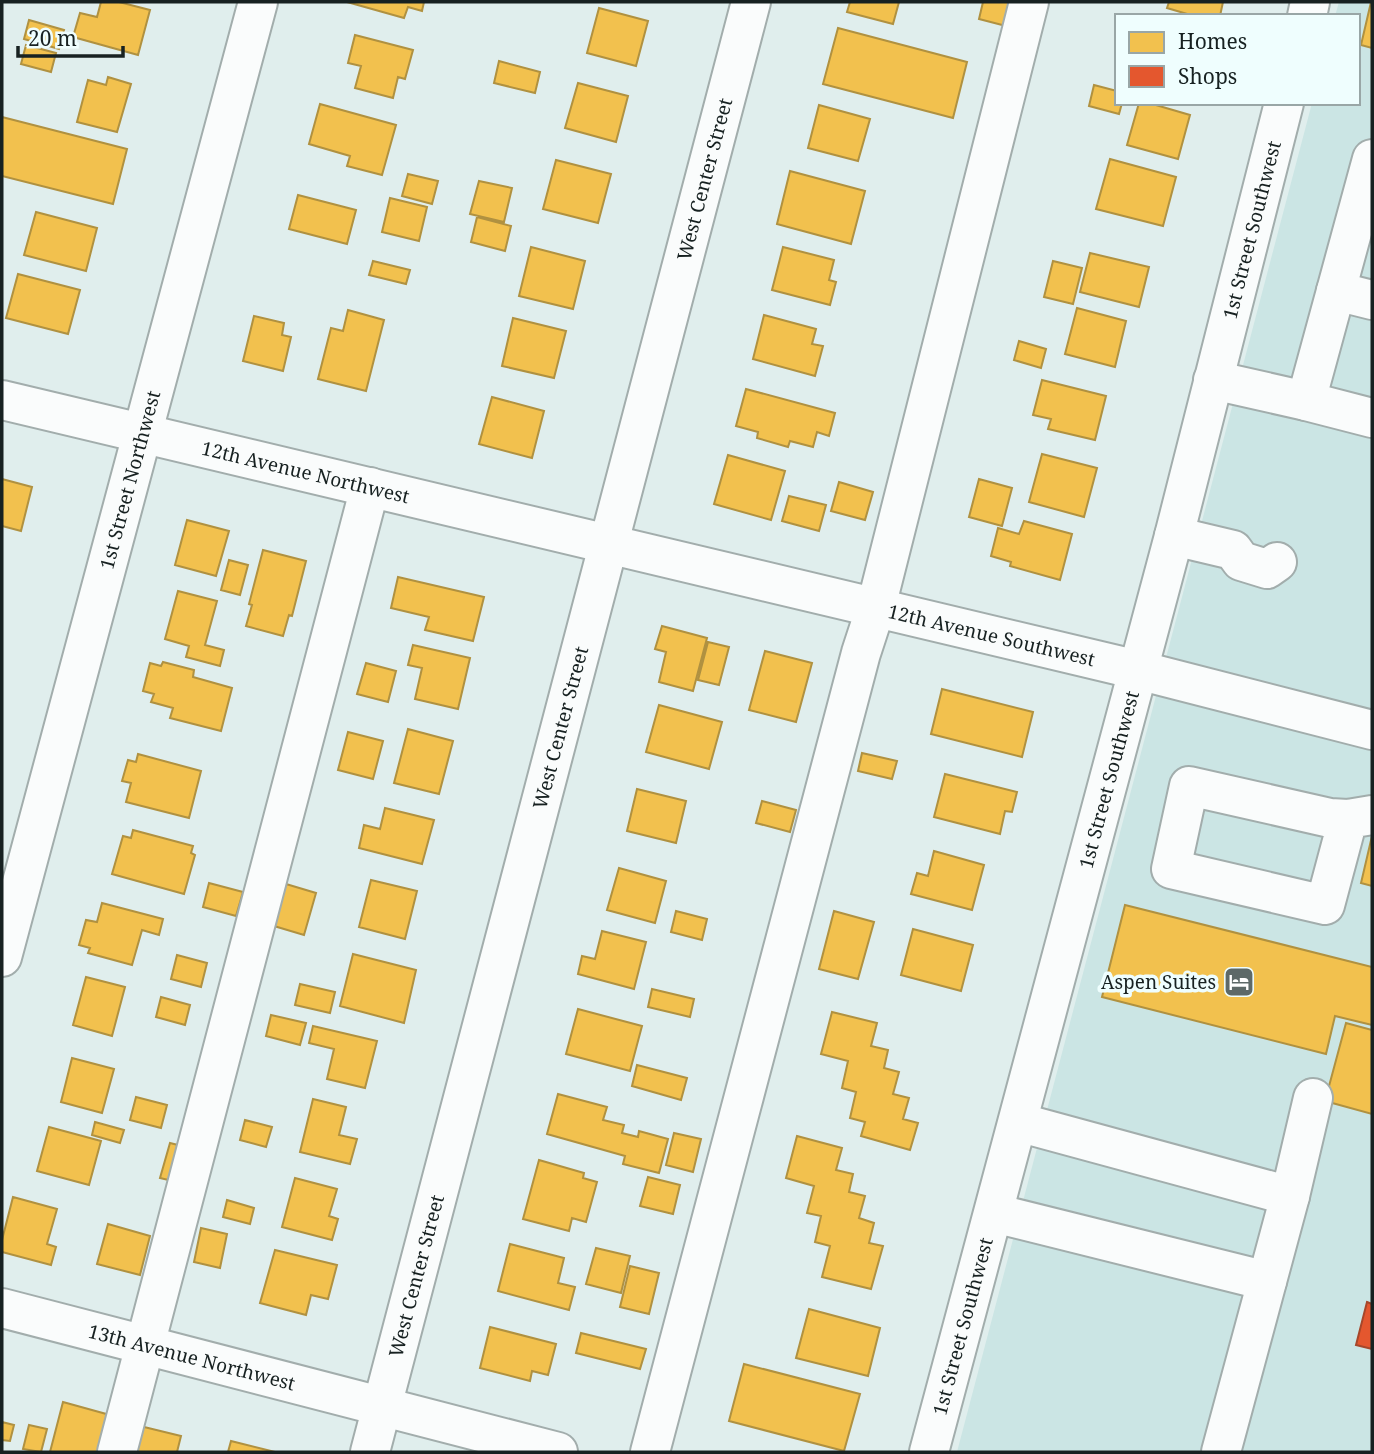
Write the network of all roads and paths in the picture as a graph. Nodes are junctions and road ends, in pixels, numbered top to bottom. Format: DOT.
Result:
graph roads {
  1 [pos="258,2"];
  2 [pos="751,2"];
  3 [pos="1029,2"];
  4 [pos="1283,105"];
  5 [pos="1372,159"];
  6 [pos="1354,296"];
  7 [pos="1213,380"];
  8 [pos="2,400"];
  9 [pos="1306,401"];
  10 [pos="1372,418"];
  11 [pos="141,433"];
  12 [pos="370,487"];
  13 [pos="1174,536"];
  14 [pos="608,543"];
  15 [pos="1283,564"];
  16 [pos="876,607"];
  17 [pos="1138,670"];
  18 [pos="1372,730"];
  19 [pos="1360,817"];
  20 [pos="2,957"];
  21 [pos="1313,1098"];
  22 [pos="1018,1122"];
  23 [pos="1290,1196"];
  24 [pos="994,1213"];
  25 [pos="1267,1281"];
  26 [pos="2,1308"];
  27 [pos="144,1345"];
  28 [pos="382,1407"];
  29 [pos="117,1452"];
  30 [pos="370,1452"];
  31 [pos="558,1452"];
  32 [pos="650,1452"];
  33 [pos="929,1452"];
  34 [pos="1221,1452"];
  1 -- 11 [label="street, 1st Street Northwest"];
  2 -- 14 [label="street, West Center Street"];
  3 -- 16 [label="street"];
  4 -- 7 [label="street, 1st Street Southwest"];
  5 -- 6 [label="street"];
  6 -- 9 [label="street"];
  7 -- 9 [label="street"];
  7 -- 13 [label="street, 1st Street Southwest"];
  8 -- 11 [label="street, 12th Avenue Northwest"];
  9 -- 10 [label="street"];
  11 -- 12 [label="street, 12th Avenue Northwest"];
  11 -- 20 [label="street, 1st Street Northwest"];
  12 -- 14 [label="street, 12th Avenue Northwest"];
  12 -- 27 [label="street"];
  13 -- 15 [label="street"];
  13 -- 17 [label="street, 1st Street Southwest"];
  14 -- 16 [label="street, 12th Avenue Southwest"];
  14 -- 28 [label="street, West Center Street"];
  16 -- 17 [label="street, 12th Avenue Southwest"];
  16 -- 32 [label="street"];
  17 -- 18 [label="street, 12th Avenue Southwest"];
  17 -- 22 [label="street, 1st Street Southwest"];
  19 -- 19 [label="street"];
  21 -- 23 [label="street"];
  22 -- 23 [label="street"];
  22 -- 24 [label="street, 1st Street Southwest"];
  23 -- 25 [label="street"];
  24 -- 25 [label="street"];
  24 -- 33 [label="street, 1st Street Southwest"];
  25 -- 34 [label="street"];
  26 -- 27 [label="street, 13th Avenue Northwest"];
  27 -- 28 [label="street, 13th Avenue Northwest"];
  27 -- 29 [label="street"];
  28 -- 30 [label="street, West Center Street"];
  28 -- 31 [label="street, 13th Avenue Northwest"];
}
